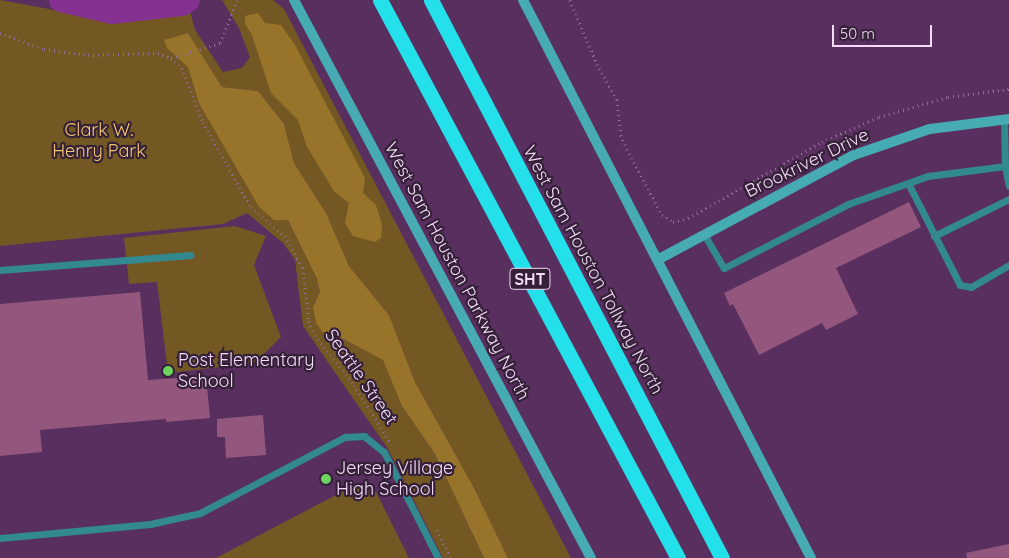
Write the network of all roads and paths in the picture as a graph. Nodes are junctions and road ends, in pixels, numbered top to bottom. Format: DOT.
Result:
graph roads {
  1 [pos="237,0"];
  2 [pos="294,0"];
  3 [pos="380,0"];
  4 [pos="431,0"];
  5 [pos="523,0"];
  6 [pos="570,0"];
  7 [pos="0,33"];
  8 [pos="171,58"];
  9 [pos="1009,89"];
  10 [pos="1006,119"];
  11 [pos="1005,166"];
  12 [pos="908,183"];
  13 [pos="1009,186"];
  14 [pos="1009,199"];
  15 [pos="704,234"];
  16 [pos="934,236"];
  17 [pos="190,255"];
  18 [pos="659,259"];
  19 [pos="1009,265"];
  20 [pos="0,270"];
  21 [pos="396,453"];
  22 [pos="433,523"];
  23 [pos="0,538"];
  24 [pos="438,558"];
  25 [pos="451,558"];
  26 [pos="591,558"];
  27 [pos="678,558"];
  28 [pos="722,558"];
  29 [pos="811,558"];
  1 -- 8 [label="path"];
  2 -- 26 [label="main road, West Sam Houston Parkway North"];
  3 -- 27 [label="highway, SHT"];
  4 -- 28 [label="highway, West Sam Houston Tollway North / SHT"];
  5 -- 18 [label="main road"];
  6 -- 9 [label="path"];
  7 -- 8 [label="path"];
  8 -- 21 [label="path, Seattle Street"];
  10 -- 11 [label="lane"];
  10 -- 15 [label="main road, Brookriver Drive"];
  11 -- 12 [label="lane"];
  11 -- 13 [label="lane"];
  12 -- 15 [label="lane"];
  12 -- 16 [label="lane"];
  14 -- 16 [label="lane"];
  15 -- 18 [label="main road, Brookriver Drive"];
  16 -- 19 [label="lane"];
  17 -- 20 [label="lane"];
  18 -- 29 [label="main road"];
  22 -- 25 [label="path"];
  23 -- 24 [label="lane"];
}
